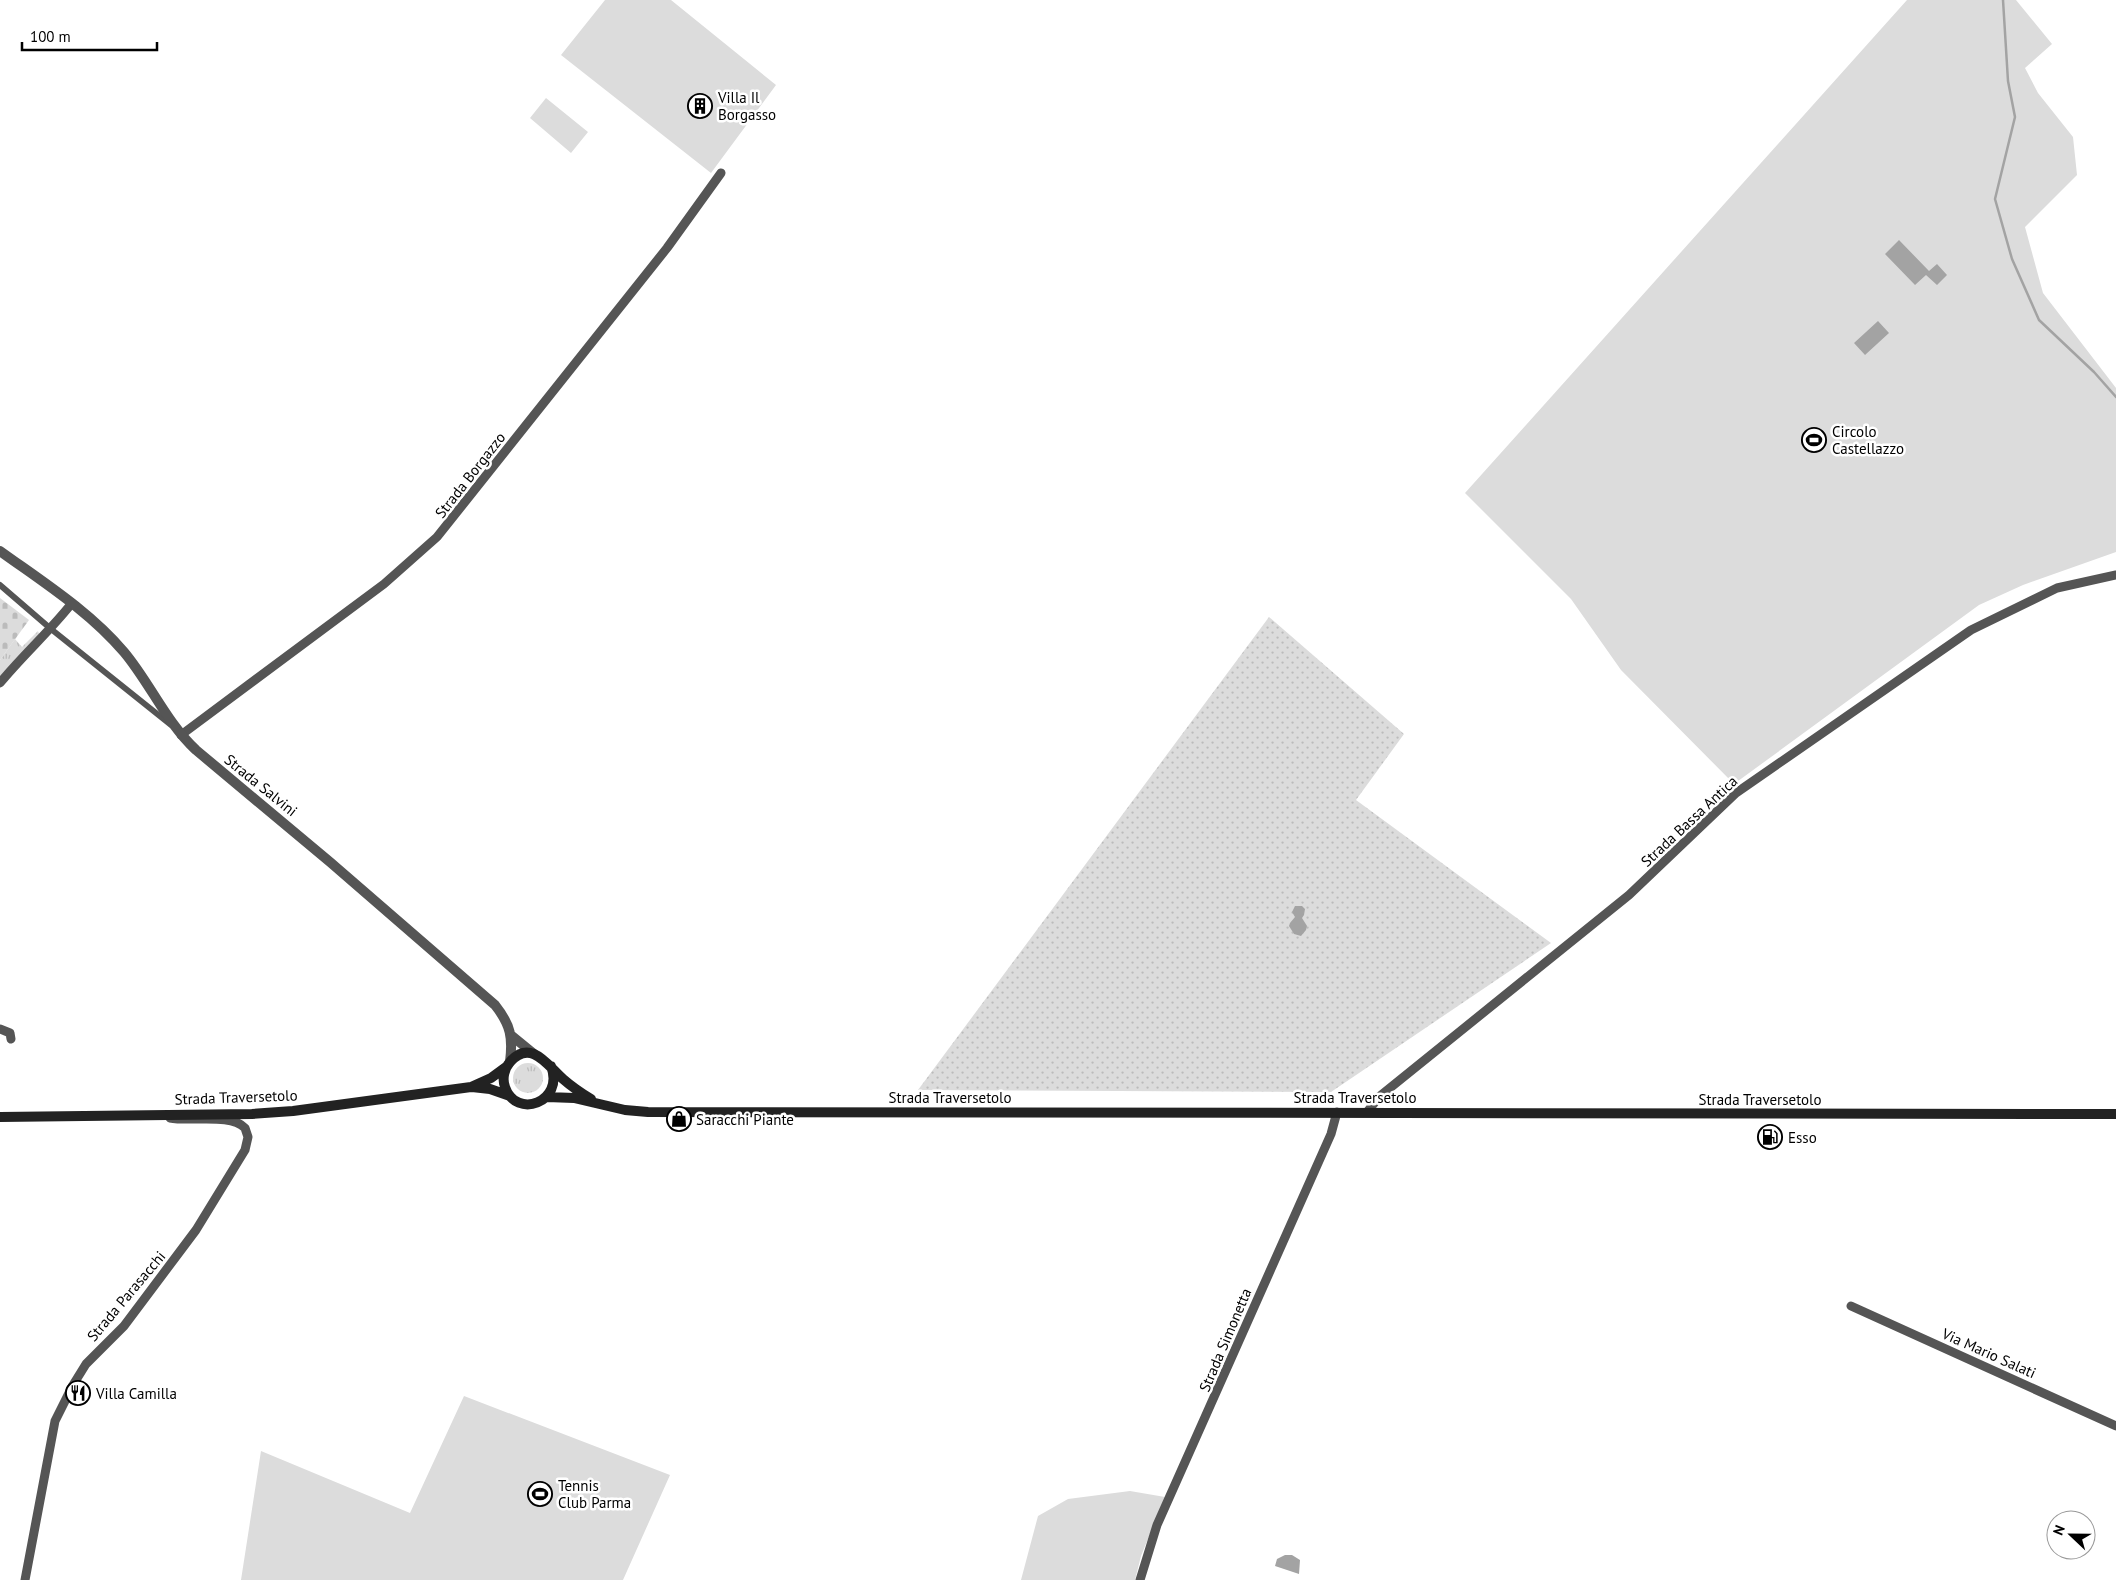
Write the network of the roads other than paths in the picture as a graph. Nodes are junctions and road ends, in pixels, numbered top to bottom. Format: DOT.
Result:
graph roads {
  1 [pos="721,173"];
  2 [pos="0,551"];
  3 [pos="2116,575"];
  4 [pos="0,585"];
  5 [pos="72,603"];
  6 [pos="51,629"];
  7 [pos="0,683"];
  8 [pos="181,735"];
  9 [pos="0,1029"];
  10 [pos="512,1036"];
  11 [pos="11,1039"];
  12 [pos="534,1054"];
  13 [pos="508,1065"];
  14 [pos="551,1066"];
  15 [pos="471,1087"];
  16 [pos="510,1096"];
  17 [pos="547,1097"];
  18 [pos="596,1102"];
  19 [pos="1337,1112"];
  20 [pos="1367,1112"];
  21 [pos="155,1114"];
  22 [pos="2116,1114"];
  23 [pos="0,1117"];
  24 [pos="1851,1306"];
  25 [pos="2116,1426"];
  26 [pos="24,1580"];
  27 [pos="1140,1580"];
  1 -- 8 [label="street, Strada Borgazzo"];
  2 -- 5 [label="street, Strada Salvini"];
  3 -- 20 [label="street, Strada Bassa Antica"];
  4 -- 6 [label="street"];
  5 -- 6 [label="street"];
  5 -- 8 [label="street, Strada Salvini"];
  6 -- 7 [label="street"];
  6 -- 8 [label="street"];
  8 -- 10 [label="street, Strada Salvini"];
  9 -- 11 [label="street"];
  10 -- 12 [label="street, Strada Salvini"];
  10 -- 13 [label="street"];
  12 -- 13 [label="main road, Strada Traversetolo"];
  12 -- 14 [label="main road, Strada Traversetolo"];
  13 -- 15 [label="main road, Strada Traversetolo"];
  13 -- 16 [label="main road"];
  14 -- 17 [label="main road"];
  14 -- 18 [label="main road, Strada Traversetolo"];
  15 -- 16 [label="main road, Strada Traversetolo"];
  15 -- 21 [label="main road, Strada Traversetolo"];
  16 -- 17 [label="main road, Strada Traversetolo"];
  17 -- 18 [label="main road, Strada Traversetolo"];
  18 -- 19 [label="main road, Strada Traversetolo"];
  19 -- 20 [label="main road, Strada Traversetolo"];
  19 -- 27 [label="street, Strada Simonetta"];
  20 -- 22 [label="main road, Strada Traversetolo"];
  21 -- 23 [label="main road, Strada Traversetolo"];
  21 -- 26 [label="street, Strada Parasacchi"];
  24 -- 25 [label="street, Via Mario Salati"];
}
